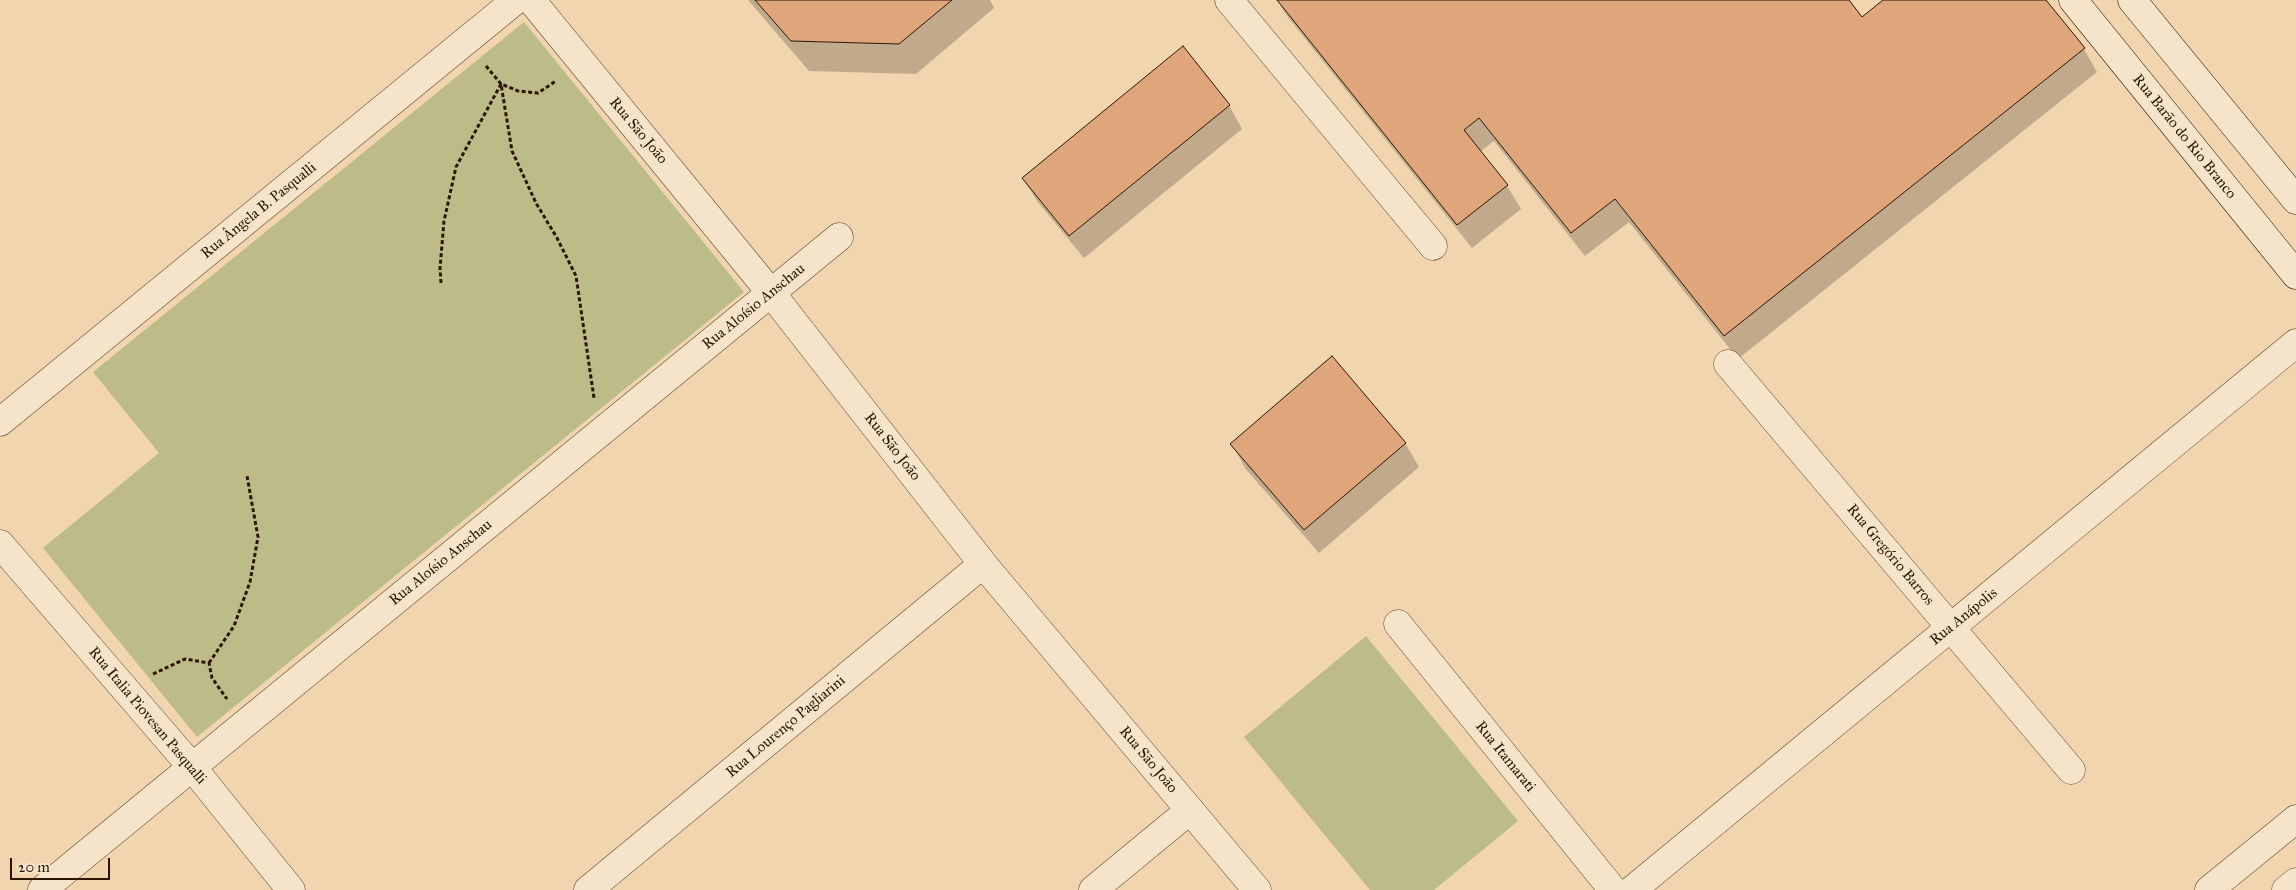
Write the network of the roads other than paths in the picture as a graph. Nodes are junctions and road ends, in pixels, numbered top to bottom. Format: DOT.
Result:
graph roads {
  1 [pos="516,0"];
  2 [pos="531,0"];
  3 [pos="1229,0"];
  4 [pos="2073,0"];
  5 [pos="2132,0"];
  6 [pos="2296,200"];
  7 [pos="839,237"];
  8 [pos="1433,246"];
  9 [pos="2296,275"];
  10 [pos="771,293"];
  11 [pos="2296,343"];
  12 [pos="1728,364"];
  13 [pos="0,422"];
  14 [pos="0,544"];
  15 [pos="983,564"];
  16 [pos="1398,624"];
  17 [pos="1952,627"];
  18 [pos="192,767"];
  19 [pos="2071,770"];
  20 [pos="1190,810"];
  21 [pos="2296,819"];
  22 [pos="2296,882"];
  23 [pos="42,890"];
  24 [pos="291,890"];
  25 [pos="588,890"];
  26 [pos="1093,890"];
  27 [pos="1257,890"];
  28 [pos="1612,890"];
  29 [pos="1632,890"];
  30 [pos="2209,890"];
  31 [pos="2286,890"];
  1 -- 13 [label="street, Rua Ângela B. Pasqualli"];
  2 -- 10 [label="street, Rua São João"];
  3 -- 8 [label="street"];
  4 -- 9 [label="street, Rua Barão do Rio Branco"];
  5 -- 6 [label="street"];
  7 -- 10 [label="street, Rua Aloísio Anschau"];
  10 -- 15 [label="street, Rua São João"];
  10 -- 18 [label="street, Rua Aloísio Anschau"];
  11 -- 17 [label="street, Rua Anápolis"];
  12 -- 17 [label="street, Rua Gregório Barros"];
  14 -- 18 [label="street, Rua Italia Piovesan Pasqualli"];
  15 -- 20 [label="street, Rua São João"];
  15 -- 25 [label="street, Rua Lourenço Pagliarini"];
  16 -- 28 [label="street, Rua Itamarati"];
  17 -- 19 [label="street, Rua Gregório Barros"];
  17 -- 29 [label="street, Rua Anápolis"];
  18 -- 23 [label="street, Rua Aloísio Anschau"];
  18 -- 24 [label="street, Rua Italia Piovesan Pasqualli"];
  20 -- 26 [label="street"];
  20 -- 27 [label="street, Rua São João"];
  21 -- 30 [label="street"];
  22 -- 31 [label="street"];
}
